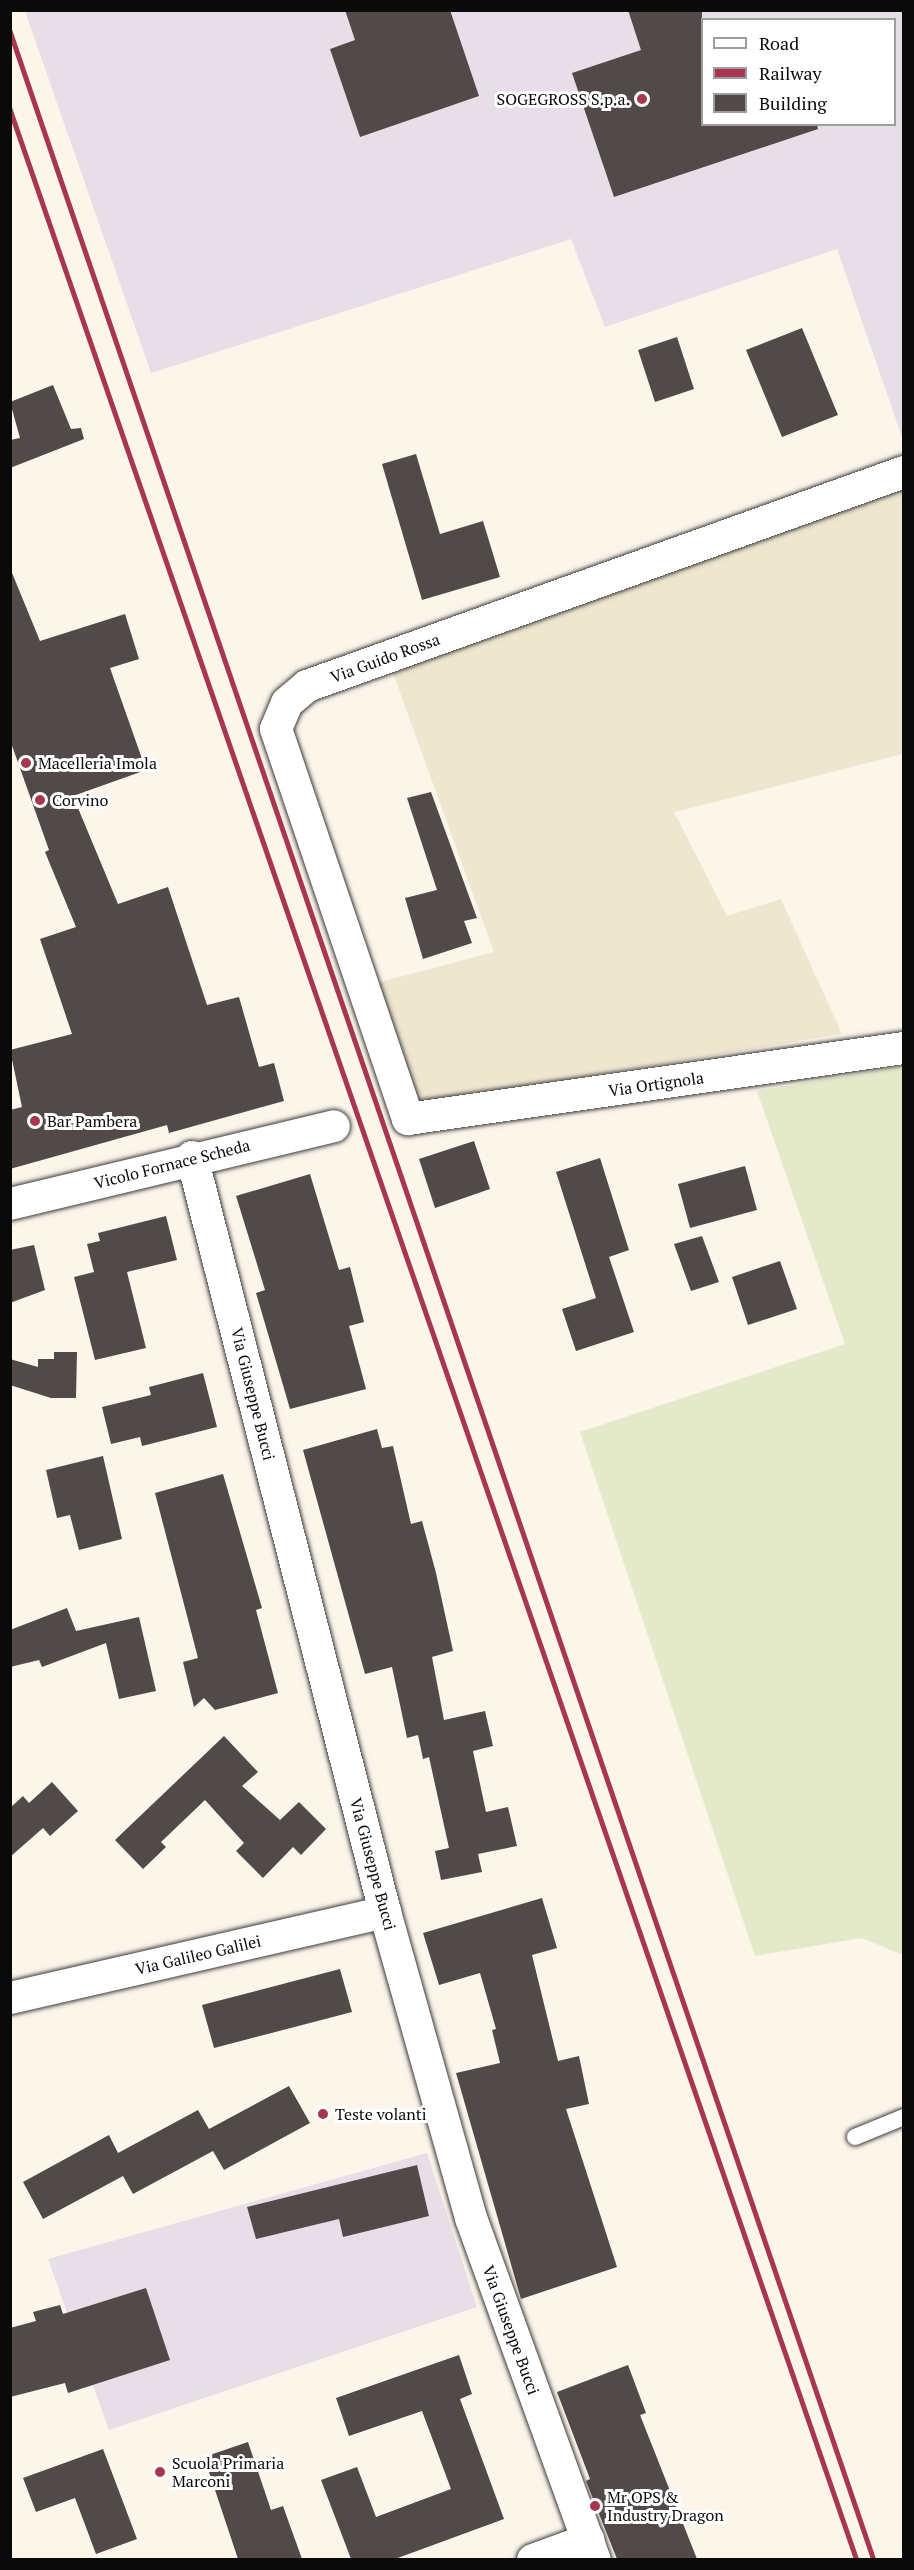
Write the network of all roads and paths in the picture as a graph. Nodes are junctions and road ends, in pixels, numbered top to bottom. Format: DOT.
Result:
graph roads {
  1 [pos="903,472"];
  2 [pos="903,1048"];
  3 [pos="408,1119"];
  4 [pos="334,1126"];
  5 [pos="192,1157"];
  6 [pos="10,1204"];
  7 [pos="385,1912"];
  8 [pos="10,1998"];
  9 [pos="903,2117"];
  10 [pos="855,2137"];
  11 [pos="591,2550"];
  12 [pos="533,2559"];
  1 -- 3 [label="street, Via Guido Rossa"];
  2 -- 3 [label="street, Via Ortignola"];
  4 -- 5 [label="street, Vicolo Fornace Scheda"];
  5 -- 6 [label="street, Vicolo Fornace Scheda"];
  5 -- 7 [label="street, Via Giuseppe Bucci"];
  7 -- 8 [label="street, Via Galileo Galilei"];
  7 -- 11 [label="street, Via Giuseppe Bucci"];
  9 -- 10 [label="lane"];
  11 -- 12 [label="street"];
}
